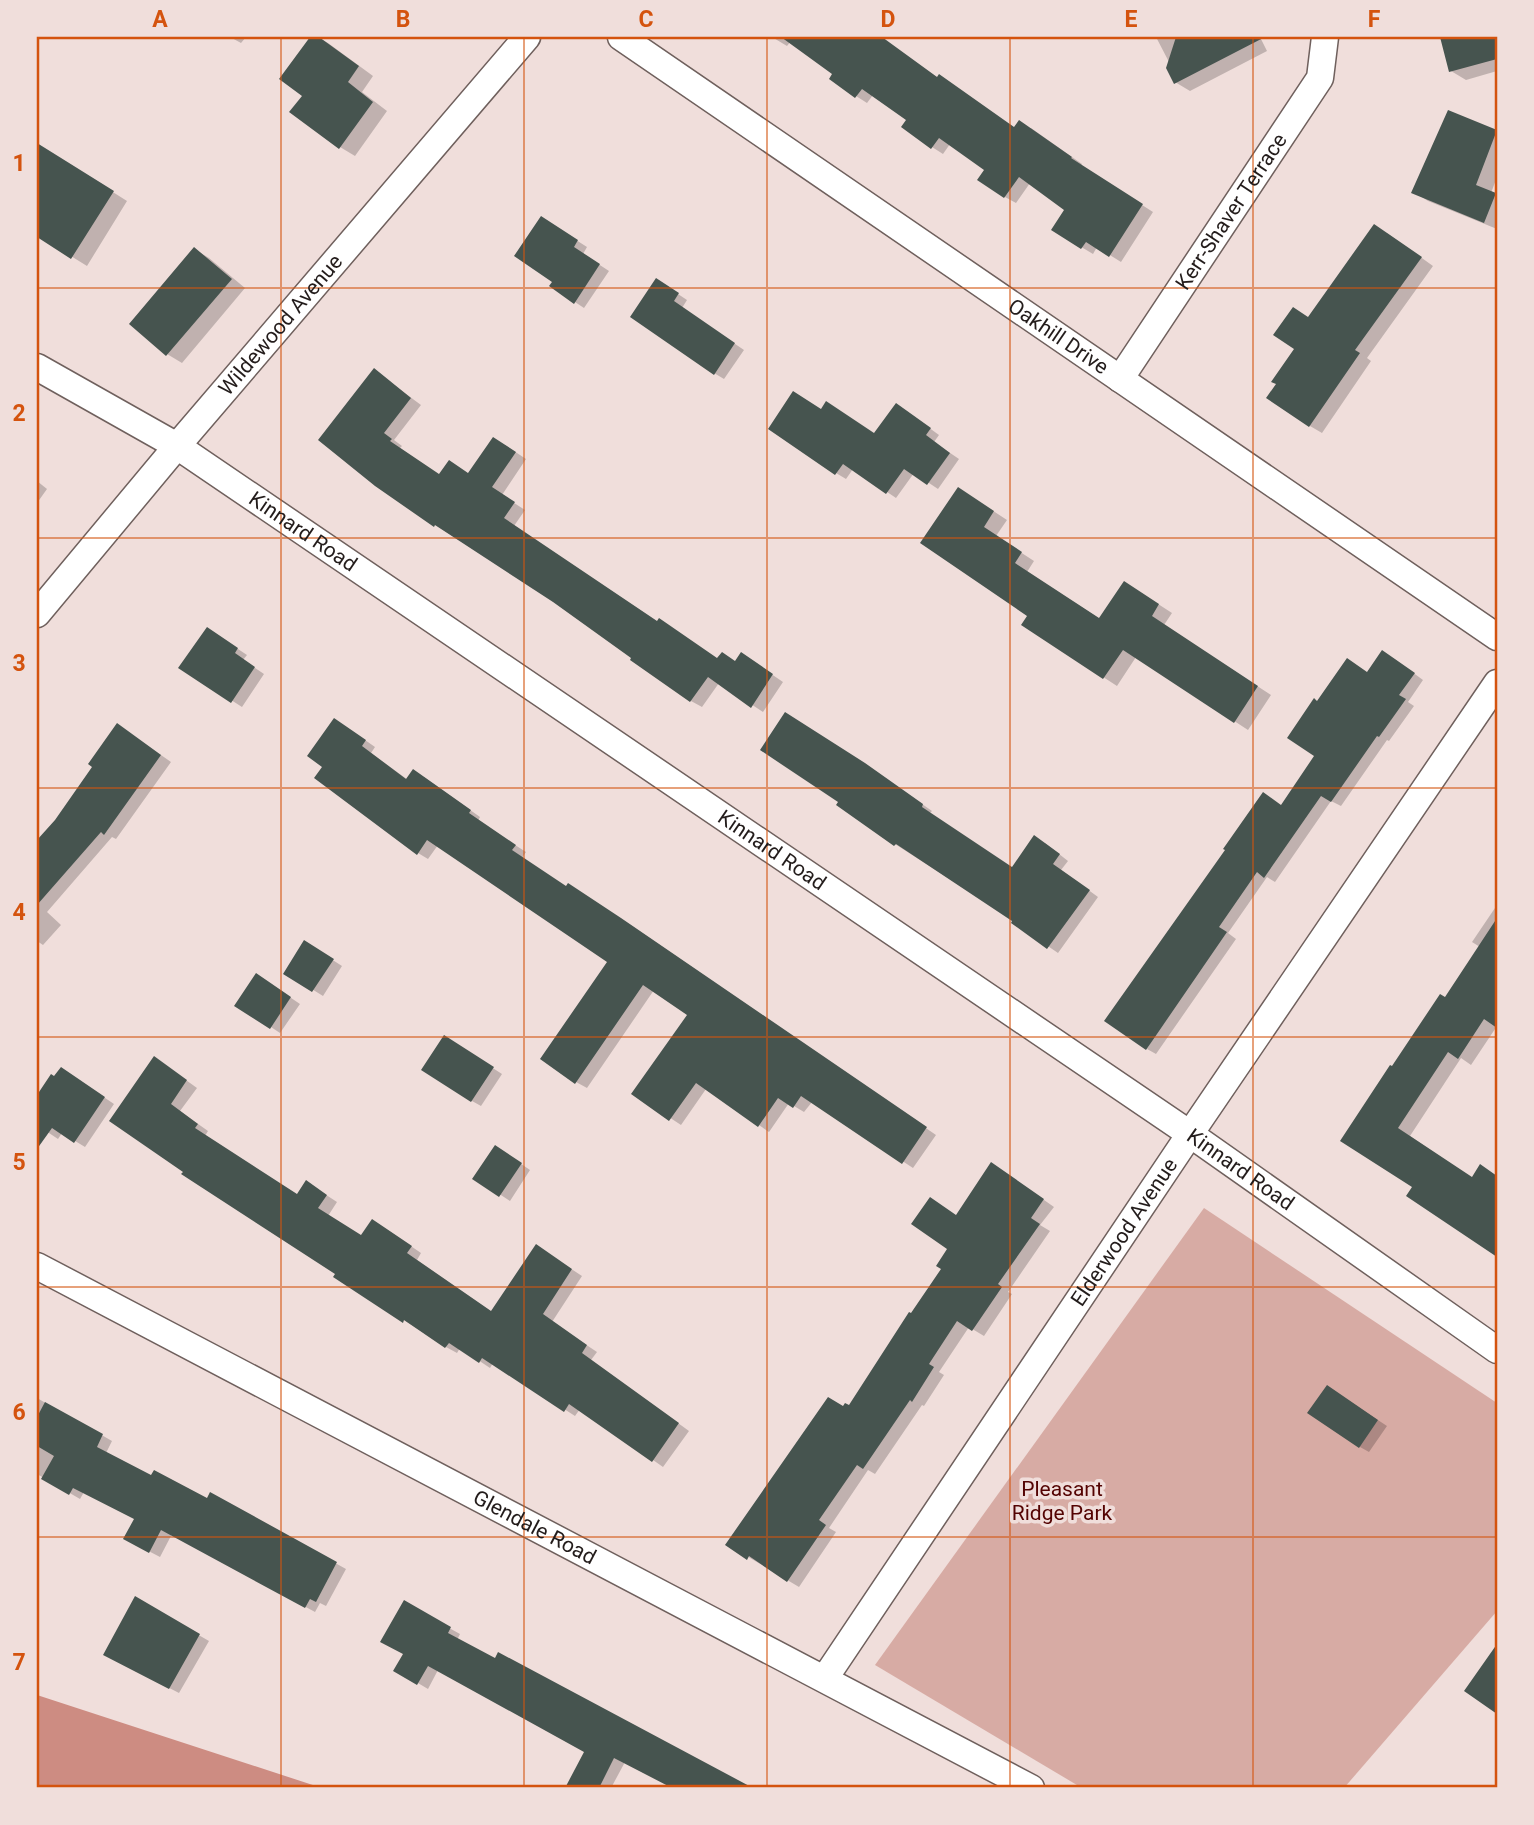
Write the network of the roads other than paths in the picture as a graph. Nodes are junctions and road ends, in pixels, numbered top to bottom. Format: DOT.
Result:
graph roads {
  1 [pos="527,37"];
  2 [pos="621,37"];
  3 [pos="1325,37"];
  4 [pos="37,367"];
  5 [pos="1120,379"];
  6 [pos="177,446"];
  7 [pos="37,614"];
  8 [pos="1497,637"];
  9 [pos="1497,683"];
  10 [pos="1190,1134"];
  11 [pos="37,1266"];
  12 [pos="1497,1350"];
  13 [pos="825,1678"];
  14 [pos="1031,1788"];
  1 -- 6 [label="street, Wildewood Avenue"];
  2 -- 5 [label="street, Oakhill Drive"];
  3 -- 5 [label="street, Kerr-Shaver Terrace"];
  4 -- 6 [label="street, Kinnard Road"];
  5 -- 8 [label="street, Oakhill Drive"];
  6 -- 7 [label="street, Wildewood Avenue"];
  6 -- 10 [label="street, Kinnard Road"];
  9 -- 10 [label="street, Elderwood Avenue"];
  10 -- 12 [label="street, Kinnard Road"];
  10 -- 13 [label="street, Elderwood Avenue"];
  11 -- 13 [label="street, Glendale Road"];
  13 -- 14 [label="street, Glendale Road"];
}
